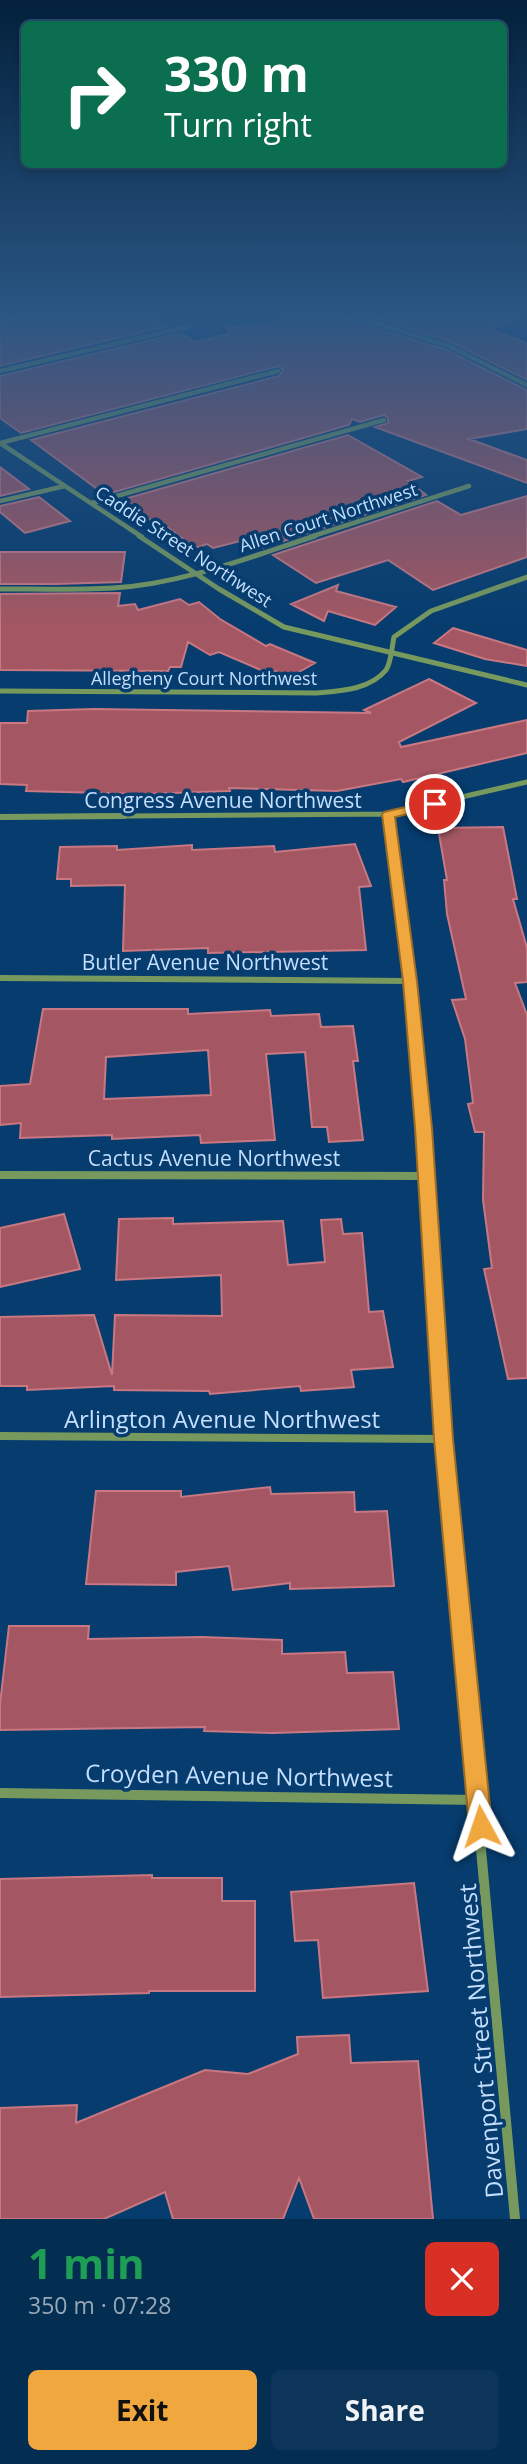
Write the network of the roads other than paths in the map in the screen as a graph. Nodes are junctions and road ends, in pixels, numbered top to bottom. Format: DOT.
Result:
graph roads {
  1 [pos="87,421"];
  2 [pos="381,421"];
  3 [pos="0,443"];
  4 [pos="65,486"];
  5 [pos="469,486"];
  6 [pos="0,501"];
  7 [pos="92,503"];
  8 [pos="195,571"];
  9 [pos="527,578"];
  10 [pos="0,589"];
  11 [pos="389,654"];
  12 [pos="527,685"];
  13 [pos="0,691"];
  14 [pos="527,782"];
  15 [pos="388,814"];
  16 [pos="0,817"];
  17 [pos="0,978"];
  18 [pos="410,981"];
  19 [pos="0,1175"];
  20 [pos="428,1176"];
  21 [pos="0,1436"];
  22 [pos="443,1439"];
  23 [pos="0,1793"];
  24 [pos="478,1800"];
  25 [pos="515,2219"];
  1 -- 3 [label="street"];
  2 -- 7 [label="street"];
  3 -- 4 [label="street, Caddie Street Northwest"];
  4 -- 6 [label="street"];
  4 -- 7 [label="street, Caddie Street Northwest"];
  5 -- 8 [label="street, Allen Court Northwest"];
  7 -- 8 [label="street, Caddie Street Northwest"];
  8 -- 10 [label="street, Allen Court Northwest"];
  8 -- 11 [label="street, Caddie Street Northwest"];
  9 -- 11 [label="street"];
  11 -- 12 [label="street, Caddie Street Northwest"];
  11 -- 13 [label="street, Allegheny Court Northwest"];
  14 -- 15 [label="street, Congress Avenue Northwest"];
  15 -- 16 [label="street, Congress Avenue Northwest"];
  15 -- 18 [label="street, Davenport Street Northwest"];
  17 -- 18 [label="street, Butler Avenue Northwest"];
  18 -- 20 [label="street, Davenport Street Northwest"];
  19 -- 20 [label="street, Cactus Avenue Northwest"];
  20 -- 22 [label="street, Davenport Street Northwest"];
  21 -- 22 [label="street, Arlington Avenue Northwest"];
  22 -- 24 [label="street, Davenport Street Northwest"];
  23 -- 24 [label="street, Croyden Avenue Northwest"];
  24 -- 25 [label="street, Davenport Street Northwest"];
}
